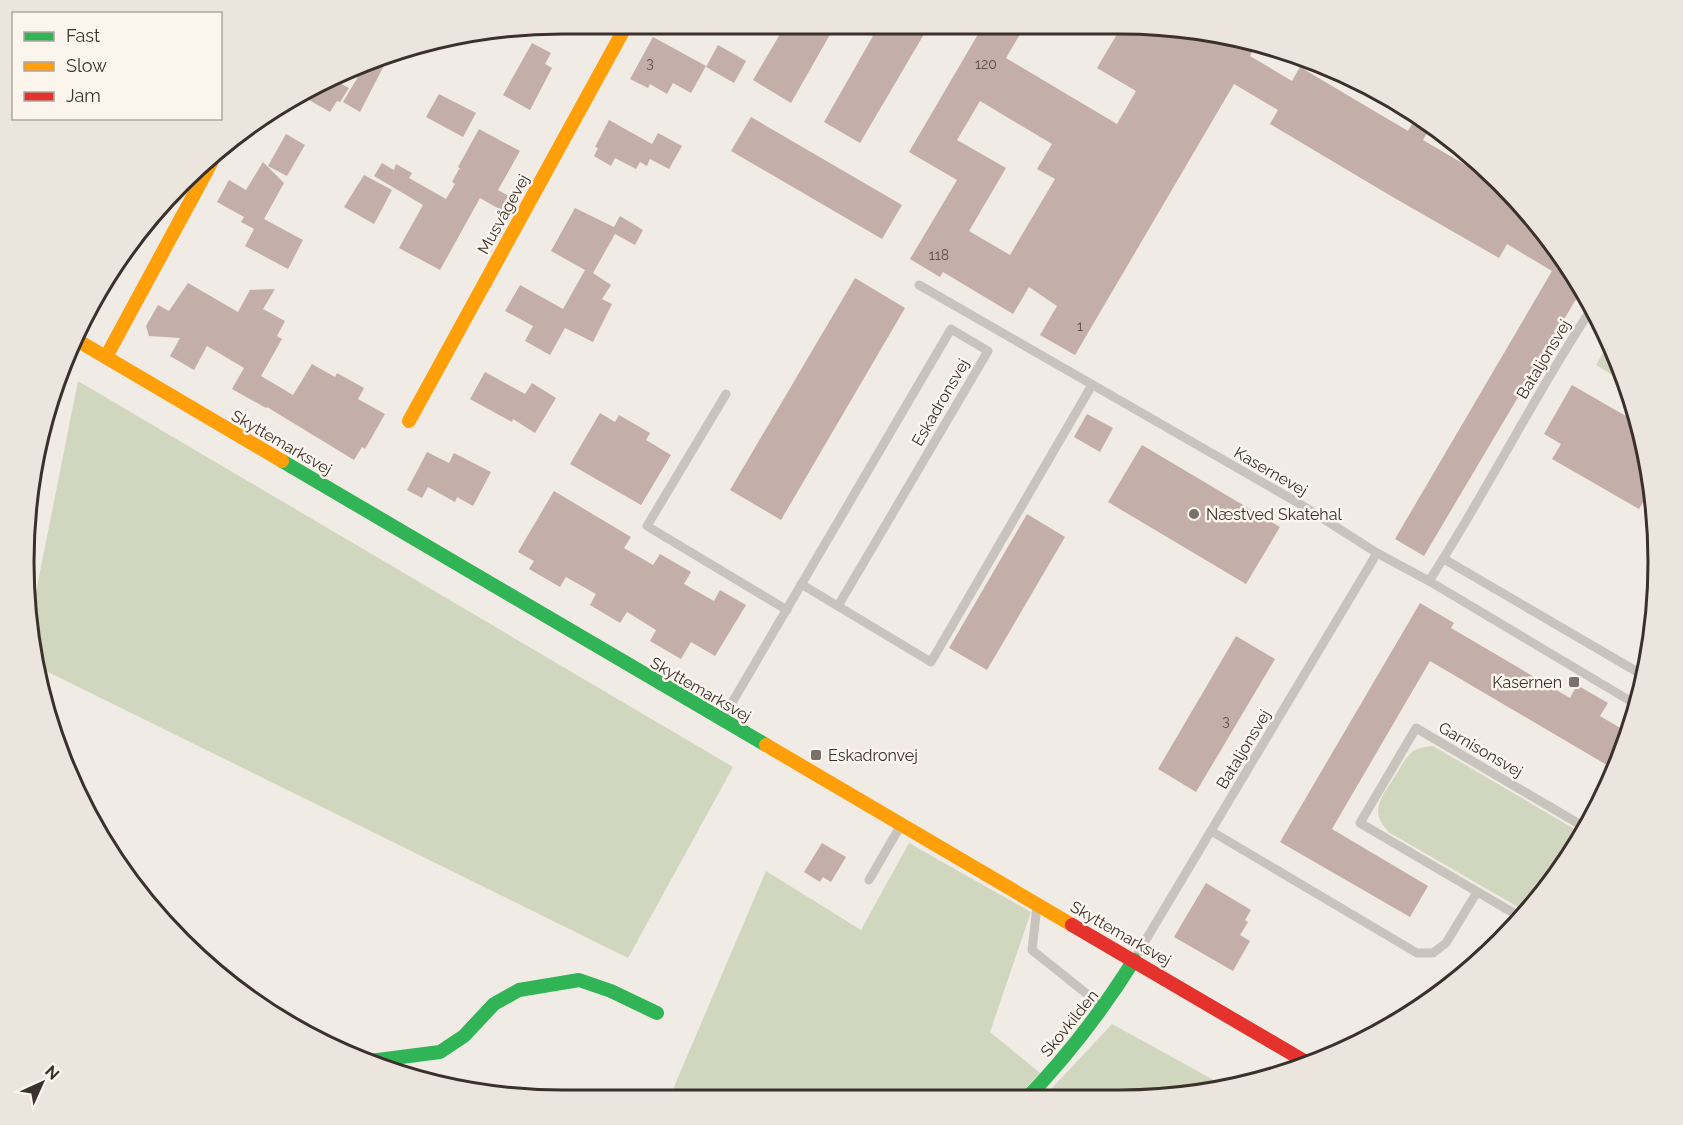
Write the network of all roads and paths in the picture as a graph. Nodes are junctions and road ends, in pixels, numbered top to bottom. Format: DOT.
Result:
graph roads {
  1 [pos="622,34"];
  2 [pos="205,174"];
  3 [pos="919,285"];
  4 [pos="1587,316"];
  5 [pos="83,343"];
  6 [pos="106,357"];
  7 [pos="1092,385"];
  8 [pos="726,394"];
  9 [pos="409,421"];
  10 [pos="1377,553"];
  11 [pos="1443,559"];
  12 [pos="1429,581"];
  13 [pos="801,585"];
  14 [pos="838,606"];
  15 [pos="787,610"];
  16 [pos="1637,672"];
  17 [pos="1630,701"];
  18 [pos="722,720"];
  19 [pos="1579,824"];
  20 [pos="902,825"];
  21 [pos="1211,831"];
  22 [pos="869,880"];
  23 [pos="1477,892"];
  24 [pos="1037,904"];
  25 [pos="1515,914"];
  26 [pos="1134,960"];
  27 [pos="1104,1007"];
  28 [pos="657,1013"];
  29 [pos="1300,1058"];
  30 [pos="385,1059"];
  31 [pos="1035,1090"];
  1 -- 9 [label="street, Musvågevej"];
  2 -- 6 [label="street"];
  3 -- 7 [label="lane, Kasernevej"];
  4 -- 11 [label="lane, Bataljonsvej"];
  5 -- 6 [label="street, Skyttemarksvej"];
  6 -- 18 [label="street, Skyttemarksvej"];
  7 -- 10 [label="lane, Kasernevej"];
  7 -- 14 [label="lane"];
  8 -- 15 [label="lane"];
  10 -- 12 [label="lane, Kasernevej"];
  10 -- 21 [label="lane, Bataljonsvej"];
  11 -- 12 [label="lane, Bataljonsvej"];
  11 -- 16 [label="lane"];
  12 -- 17 [label="lane, Kasernevej"];
  13 -- 14 [label="lane"];
  13 -- 14 [label="lane, Eskadronsvej"];
  13 -- 15 [label="lane, Eskadronsvej"];
  15 -- 18 [label="lane, Eskadronsvej"];
  18 -- 20 [label="street, Skyttemarksvej"];
  19 -- 23 [label="lane, Garnisonsvej"];
  20 -- 22 [label="lane"];
  20 -- 24 [label="street, Skyttemarksvej"];
  21 -- 23 [label="lane"];
  21 -- 26 [label="lane, Bataljonsvej"];
  23 -- 25 [label="lane, Garnisonsvej"];
  24 -- 26 [label="street, Skyttemarksvej"];
  24 -- 27 [label="lane"];
  26 -- 27 [label="street, Skovkilden"];
  26 -- 29 [label="street, Skyttemarksvej"];
  27 -- 31 [label="street, Skovkilden"];
  28 -- 30 [label="street"];
}
